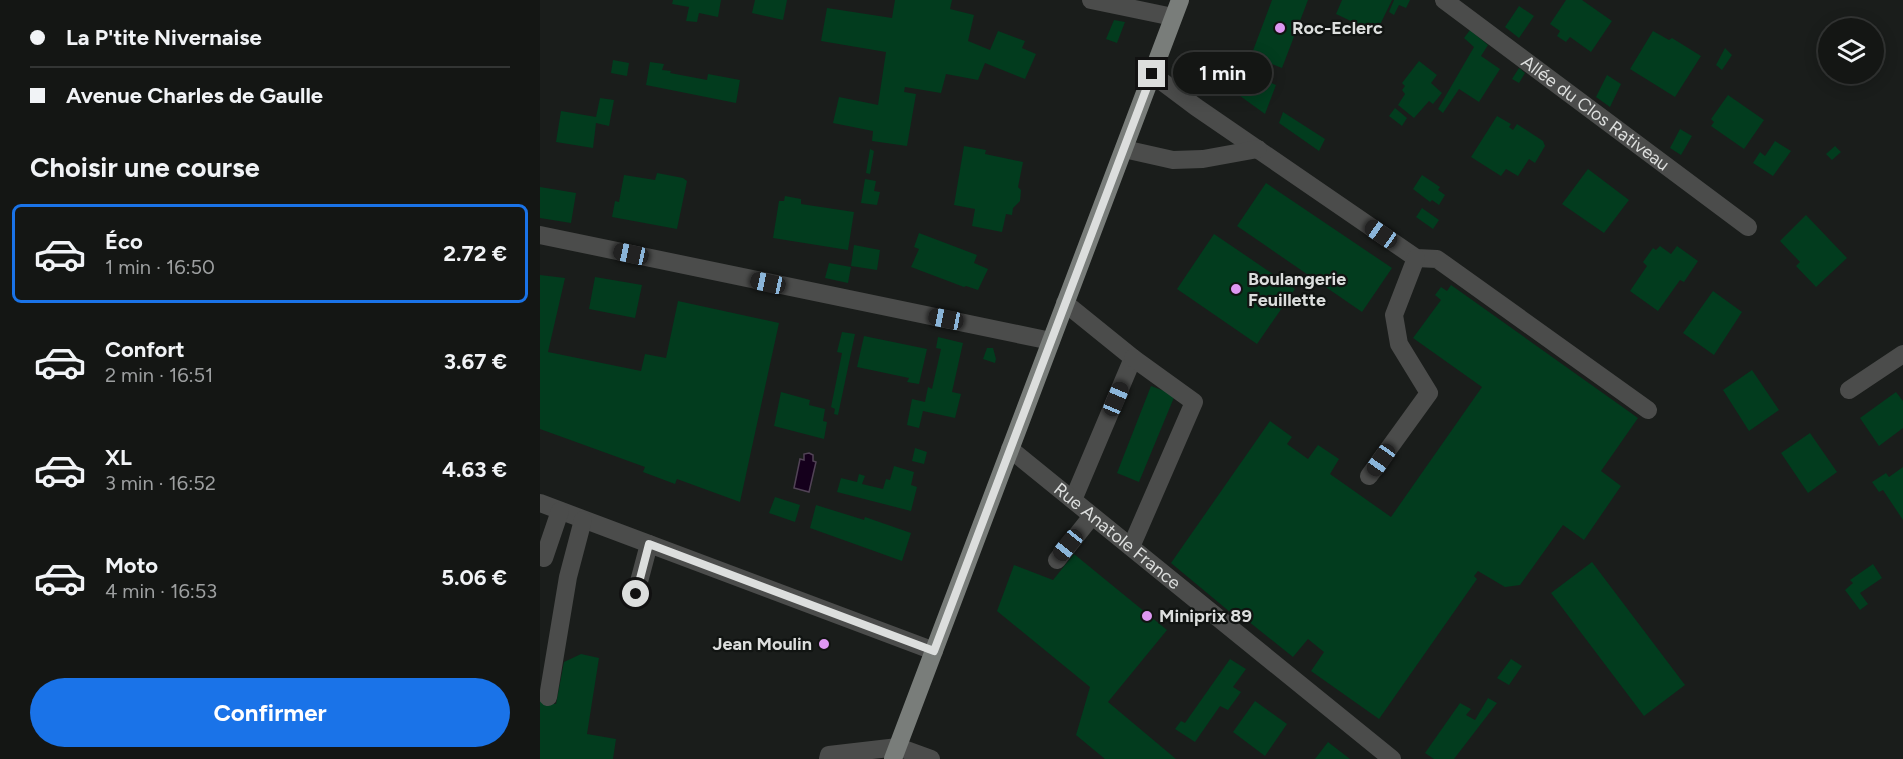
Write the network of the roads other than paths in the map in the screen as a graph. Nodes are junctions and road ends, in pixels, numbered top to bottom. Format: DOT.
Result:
graph roads {
  1 [pos="1091,0"];
  2 [pos="1180,0"];
  3 [pos="1444,0"];
  4 [pos="1173,17"];
  5 [pos="1152,74"];
  6 [pos="1124,149"];
  7 [pos="1258,149"];
  8 [pos="1748,227"];
  9 [pos="540,236"];
  10 [pos="1416,258"];
  11 [pos="1065,303"];
  12 [pos="1051,341"];
  13 [pos="1903,354"];
  14 [pos="1133,358"];
  15 [pos="1849,390"];
  16 [pos="1648,410"];
  17 [pos="1010,449"];
  18 [pos="1370,476"];
  19 [pos="1073,500"];
  20 [pos="540,504"];
  21 [pos="560,511"];
  22 [pos="1092,516"];
  23 [pos="583,520"];
  24 [pos="649,544"];
  25 [pos="1131,547"];
  26 [pos="544,558"];
  27 [pos="1056,560"];
  28 [pos="636,594"];
  29 [pos="934,651"];
  30 [pos="548,697"];
  31 [pos="896,753"];
  32 [pos="828,759"];
  33 [pos="931,759"];
  34 [pos="1392,759"];
  1 -- 4 [label="street"];
  2 -- 4 [label="main road"];
  3 -- 8 [label="street, Allée du Clos Rativeau"];
  4 -- 5 [label="main road"];
  5 -- 6 [label="main road"];
  5 -- 7 [label="street"];
  6 -- 7 [label="street"];
  6 -- 11 [label="main road"];
  7 -- 10 [label="street"];
  9 -- 12 [label="street"];
  10 -- 16 [label="street"];
  10 -- 18 [label="street"];
  11 -- 12 [label="main road"];
  11 -- 14 [label="street"];
  12 -- 17 [label="main road"];
  13 -- 15 [label="street"];
  14 -- 19 [label="street"];
  14 -- 25 [label="street"];
  17 -- 19 [label="street, Rue Anatole France"];
  17 -- 29 [label="main road"];
  19 -- 22 [label="street, Rue Anatole France"];
  20 -- 21 [label="street"];
  21 -- 23 [label="street"];
  21 -- 26 [label="street"];
  22 -- 25 [label="street, Rue Anatole France"];
  22 -- 27 [label="street"];
  23 -- 24 [label="street"];
  23 -- 30 [label="street"];
  24 -- 28 [label="street"];
  24 -- 29 [label="street"];
  25 -- 34 [label="street, Rue Anatole France"];
  29 -- 31 [label="main road"];
  31 -- 32 [label="street"];
  31 -- 33 [label="street"];
}
